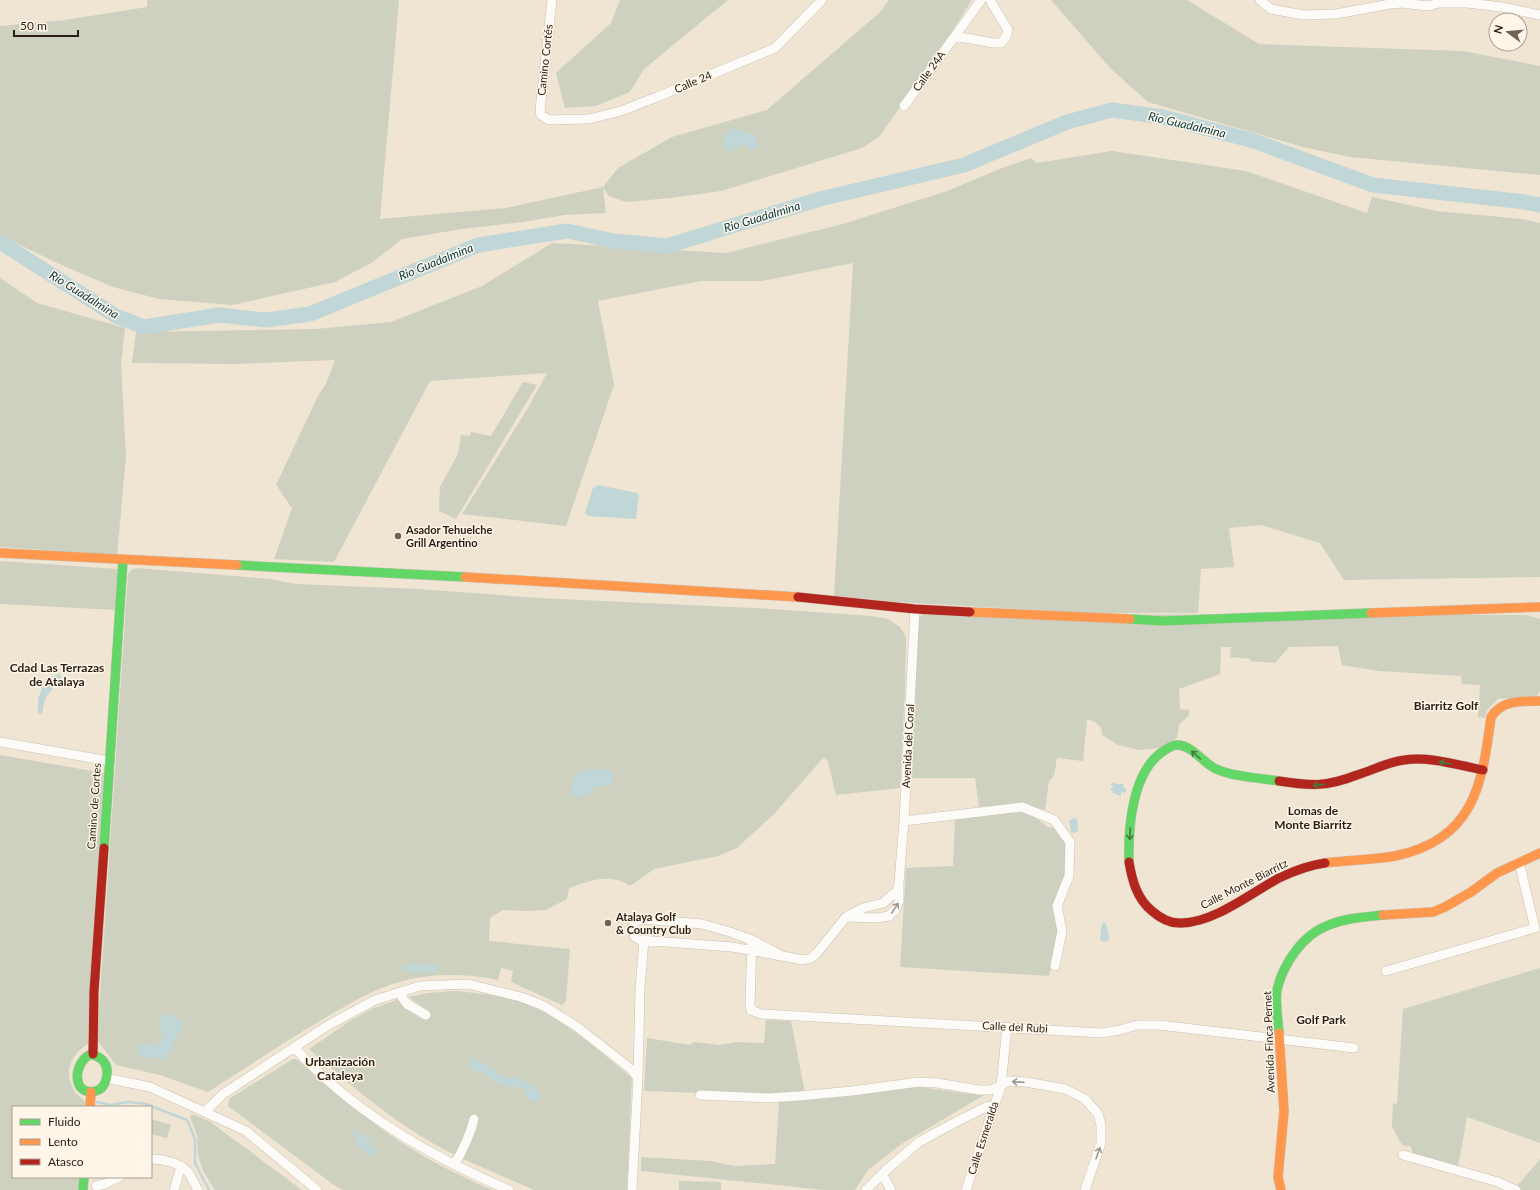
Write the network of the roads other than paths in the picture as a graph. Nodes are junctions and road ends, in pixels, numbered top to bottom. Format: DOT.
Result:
graph roads {
  1 [pos="552,0"];
  2 [pos="822,0"];
  3 [pos="981,0"];
  4 [pos="990,0"];
  5 [pos="1260,0"];
  6 [pos="1540,15"];
  7 [pos="955,36"];
  8 [pos="904,106"];
  9 [pos="544,118"];
  10 [pos="0,553"];
  11 [pos="123,560"];
  12 [pos="1540,607"];
  13 [pos="915,609"];
  14 [pos="1540,701"];
  15 [pos="0,742"];
  16 [pos="109,761"];
  17 [pos="1484,770"];
  18 [pos="904,821"];
  19 [pos="1540,853"];
  20 [pos="1519,862"];
  21 [pos="899,882"];
  22 [pos="846,916"];
  23 [pos="1538,927"];
  24 [pos="644,940"];
  25 [pos="752,940"];
  26 [pos="751,950"];
  27 [pos="782,956"];
  28 [pos="1055,966"];
  29 [pos="1386,971"];
  30 [pos="399,993"];
  31 [pos="426,1015"];
  32 [pos="1007,1027"];
  33 [pos="1279,1039"];
  34 [pos="294,1047"];
  35 [pos="1354,1048"];
  36 [pos="93,1054"];
  37 [pos="106,1078"];
  38 [pos="638,1078"];
  39 [pos="1001,1086"];
  40 [pos="91,1092"];
  41 [pos="700,1095"];
  42 [pos="90,1106"];
  43 [pos="993,1106"];
  44 [pos="205,1112"];
  45 [pos="474,1119"];
  46 [pos="1403,1155"];
  47 [pos="152,1159"];
  48 [pos="454,1165"];
  49 [pos="181,1166"];
  50 [pos="882,1174"];
  51 [pos="84,1178"];
  52 [pos="117,1178"];
  53 [pos="97,1184"];
  54 [pos="83,1190"];
  55 [pos="174,1190"];
  56 [pos="198,1190"];
  57 [pos="317,1190"];
  58 [pos="509,1190"];
  59 [pos="632,1190"];
  60 [pos="866,1190"];
  61 [pos="891,1190"];
  62 [pos="966,1190"];
  63 [pos="1085,1190"];
  64 [pos="1281,1190"];
  65 [pos="1516,1190"];
  1 -- 9 [label="street, Camino Cortés"];
  2 -- 9 [label="street, Calle 24"];
  3 -- 7 [label="street, Calle 24A"];
  4 -- 7 [label="street"];
  5 -- 6 [label="street"];
  7 -- 8 [label="street, Calle 24A"];
  10 -- 11 [label="street"];
  11 -- 13 [label="street"];
  11 -- 16 [label="street, Camino de Cortes"];
  12 -- 13 [label="street"];
  13 -- 18 [label="street, Avenida del Coral"];
  14 -- 17 [label="street, Calle Monte Biarritz"];
  15 -- 16 [label="street"];
  16 -- 36 [label="street, Camino de Cortes"];
  17 -- 17 [label="street, Calle Monte Biarritz, one-way"];
  18 -- 21 [label="street, Avenida del Coral"];
  18 -- 28 [label="street"];
  19 -- 20 [label="street, Avenida Finca Pernet"];
  20 -- 23 [label="street"];
  20 -- 33 [label="street, Avenida Finca Pernet"];
  21 -- 22 [label="street"];
  22 -- 21 [label="street, Avenida del Coral, one-way"];
  22 -- 27 [label="street"];
  23 -- 29 [label="street"];
  24 -- 25 [label="street"];
  24 -- 26 [label="street"];
  24 -- 38 [label="street"];
  25 -- 26 [label="street"];
  25 -- 27 [label="street"];
  26 -- 27 [label="street"];
  26 -- 32 [label="street, Calle del Rubi"];
  30 -- 31 [label="street"];
  30 -- 34 [label="street"];
  30 -- 38 [label="street"];
  32 -- 33 [label="street, Calle del Rubi"];
  32 -- 39 [label="street, Calle Esmeralda"];
  33 -- 35 [label="street, Calle del Rubi"];
  33 -- 64 [label="street, Avenida Finca Pernet"];
  34 -- 44 [label="street"];
  34 -- 48 [label="street"];
  36 -- 37 [label="street"];
  36 -- 40 [label="street"];
  37 -- 40 [label="street"];
  37 -- 44 [label="street"];
  38 -- 59 [label="street"];
  39 -- 41 [label="street"];
  39 -- 43 [label="street, Calle Esmeralda"];
  63 -- 39 [label="street, one-way"];
  40 -- 42 [label="street"];
  43 -- 50 [label="street"];
  43 -- 62 [label="street, Calle Esmeralda"];
  44 -- 57 [label="street"];
  45 -- 48 [label="street"];
  46 -- 65 [label="street"];
  47 -- 49 [label="street"];
  48 -- 58 [label="street"];
  49 -- 55 [label="street"];
  49 -- 56 [label="street"];
  50 -- 60 [label="street"];
  50 -- 61 [label="street"];
  51 -- 54 [label="street"];
  52 -- 53 [label="street"];
}
